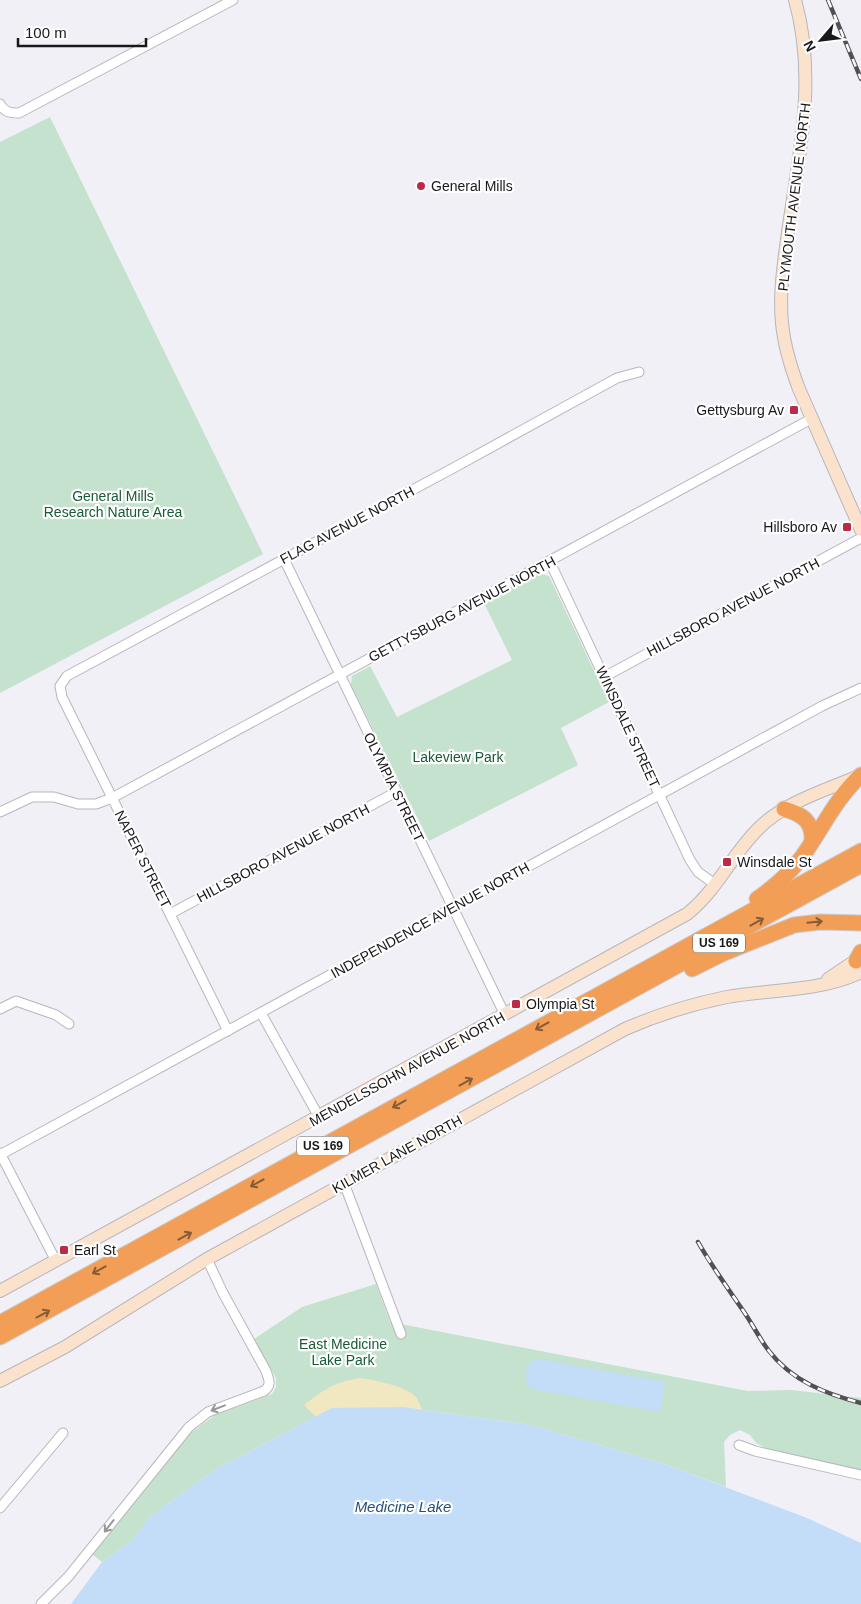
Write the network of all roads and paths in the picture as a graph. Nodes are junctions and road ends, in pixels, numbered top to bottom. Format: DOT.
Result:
graph roads {
  1 [pos="233,0"];
  2 [pos="795,0"];
  3 [pos="0,104"];
  4 [pos="639,372"];
  5 [pos="811,419"];
  6 [pos="861,530"];
  7 [pos="861,538"];
  8 [pos="284,559"];
  9 [pos="550,562"];
  10 [pos="340,675"];
  11 [pos="604,677"];
  12 [pos="60,686"];
  13 [pos="861,688"];
  14 [pos="861,775"];
  15 [pos="861,785"];
  16 [pos="845,791"];
  17 [pos="396,792"];
  18 [pos="660,794"];
  19 [pos="112,798"];
  20 [pos="784,809"];
  21 [pos="0,812"];
  22 [pos="812,841"];
  23 [pos="861,851"];
  24 [pos="861,865"];
  25 [pos="716,885"];
  26 [pos="453,908"];
  27 [pos="170,914"];
  28 [pos="838,922"];
  29 [pos="861,923"];
  30 [pos="861,937"];
  31 [pos="860,961"];
  32 [pos="646,969"];
  33 [pos="0,1009"];
  34 [pos="261,1012"];
  35 [pos="505,1015"];
  36 [pos="577,1022"];
  37 [pos="69,1024"];
  38 [pos="228,1031"];
  39 [pos="319,1117"];
  40 [pos="0,1154"];
  41 [pos="344,1183"];
  42 [pos="207,1259"];
  43 [pos="56,1261"];
  44 [pos="0,1291"];
  45 [pos="0,1323"];
  46 [pos="401,1334"];
  47 [pos="0,1337"];
  48 [pos="0,1381"];
  49 [pos="63,1433"];
  50 [pos="739,1445"];
  51 [pos="861,1475"];
  52 [pos="0,1508"];
  53 [pos="41,1604"];
  1 -- 3 [label="street"];
  2 -- 5 [label="street, PLYMOUTH AVENUE NORTH"];
  4 -- 8 [label="street, FLAG AVENUE NORTH"];
  5 -- 6 [label="street, PLYMOUTH AVENUE NORTH"];
  5 -- 9 [label="street, GETTYSBURG AVENUE NORTH"];
  7 -- 11 [label="street, HILLSBORO AVENUE NORTH"];
  8 -- 10 [label="street, OLYMPIA STREET"];
  8 -- 12 [label="street, FLAG AVENUE NORTH"];
  9 -- 10 [label="street, GETTYSBURG AVENUE NORTH"];
  9 -- 11 [label="street, WINSDALE STREET"];
  10 -- 17 [label="street, OLYMPIA STREET"];
  10 -- 19 [label="street, GETTYSBURG AVENUE NORTH"];
  11 -- 18 [label="street, WINSDALE STREET"];
  12 -- 19 [label="street, NAPER STREET"];
  13 -- 18 [label="street, INDEPENDENCE AVENUE NORTH"];
  14 -- 16 [label="highway"];
  14 -- 20 [label="street, MENDELSSOHN AVENUE NORTH"];
  15 -- 16 [label="street, MENDELSSOHN AVENUE NORTH"];
  16 -- 20 [label="street, MENDELSSOHN AVENUE NORTH"];
  16 -- 22 [label="highway"];
  17 -- 26 [label="street, OLYMPIA STREET"];
  17 -- 27 [label="street, HILLSBORO AVENUE NORTH"];
  18 -- 25 [label="street, WINSDALE STREET"];
  18 -- 26 [label="street, INDEPENDENCE AVENUE NORTH"];
  19 -- 21 [label="street, GETTYSBURG AVENUE NORTH"];
  19 -- 27 [label="street, NAPER STREET"];
  20 -- 22 [label="highway"];
  20 -- 25 [label="street, MENDELSSOHN AVENUE NORTH"];
  22 -- 32 [label="highway"];
  23 -- 32 [label="highway, US 169"];
  36 -- 24 [label="highway, US 169, one-way"];
  25 -- 35 [label="street, MENDELSSOHN AVENUE NORTH"];
  26 -- 34 [label="street, INDEPENDENCE AVENUE NORTH"];
  26 -- 35 [label="street, OLYMPIA STREET"];
  27 -- 38 [label="street, NAPER STREET"];
  28 -- 29 [label="highway"];
  28 -- 30 [label="highway"];
  36 -- 28 [label="highway, one-way"];
  31 -- 41 [label="street, KILMER LANE NORTH"];
  32 -- 45 [label="highway, US 169, one-way"];
  33 -- 37 [label="street"];
  34 -- 38 [label="street, INDEPENDENCE AVENUE NORTH"];
  34 -- 39 [label="street"];
  35 -- 39 [label="street, MENDELSSOHN AVENUE NORTH"];
  47 -- 36 [label="highway, US 169, one-way"];
  38 -- 40 [label="street, INDEPENDENCE AVENUE NORTH"];
  39 -- 43 [label="street, MENDELSSOHN AVENUE NORTH"];
  40 -- 43 [label="street"];
  41 -- 42 [label="street, KILMER LANE NORTH"];
  41 -- 46 [label="street"];
  42 -- 48 [label="street, KILMER LANE NORTH"];
  42 -- 53 [label="street, one-way"];
  43 -- 44 [label="street, MENDELSSOHN AVENUE NORTH"];
  49 -- 52 [label="street"];
  50 -- 51 [label="street"];
}
